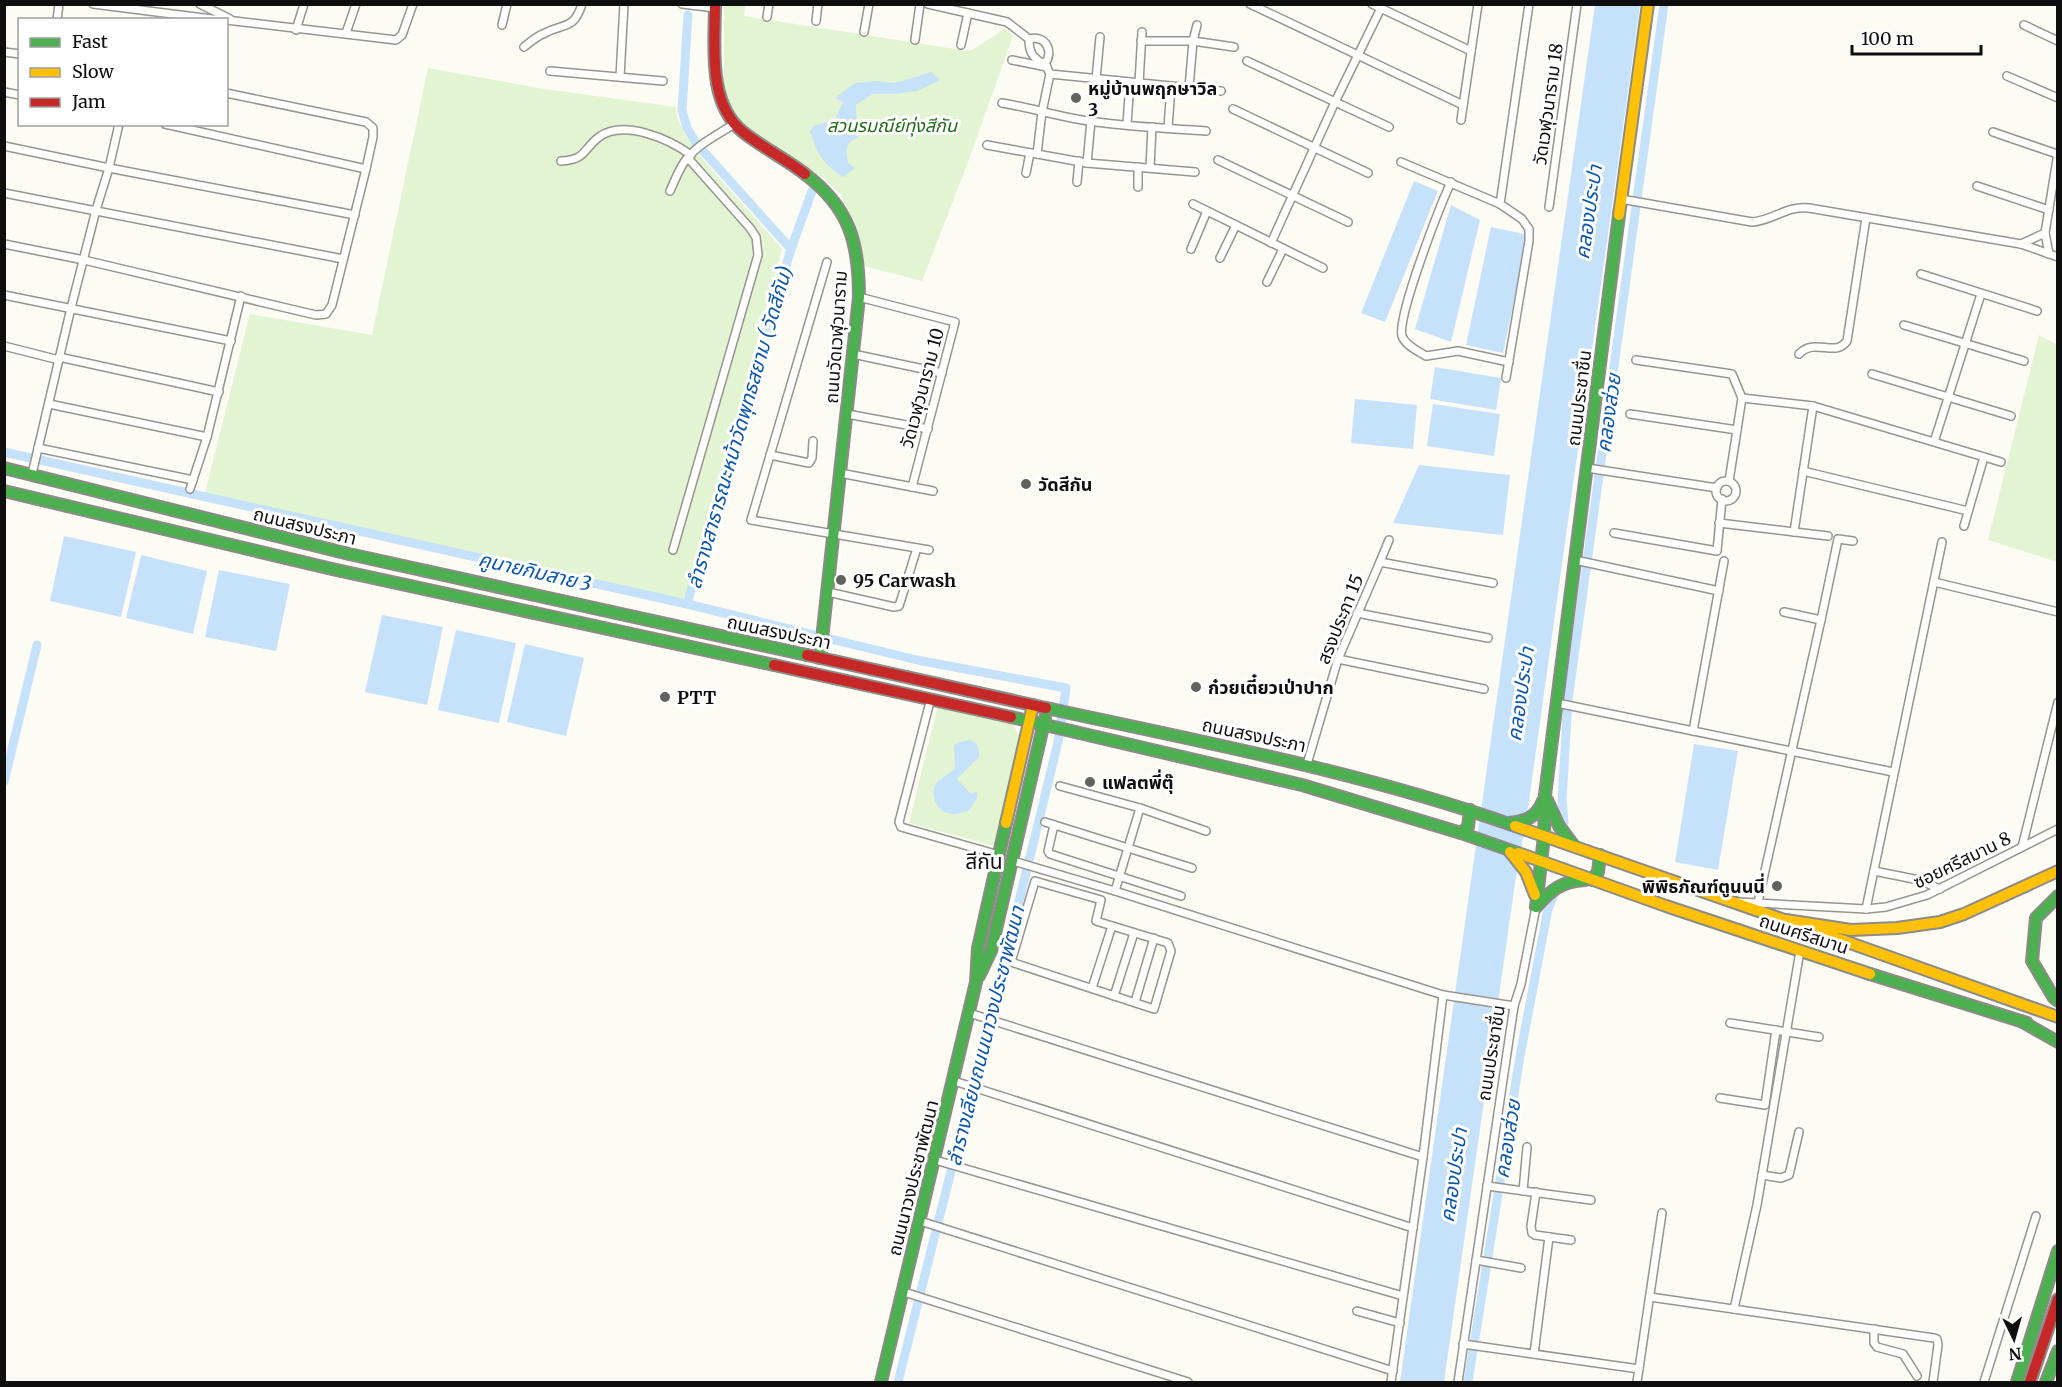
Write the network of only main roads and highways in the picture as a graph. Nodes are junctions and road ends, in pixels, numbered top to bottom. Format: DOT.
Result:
graph roads {
  1 [pos="1648,4"];
  2 [pos="715,6"];
  3 [pos="4,468"];
  4 [pos="4,491"];
  5 [pos="349,554"];
  6 [pos="345,572"];
  7 [pos="820,658"];
  8 [pos="1033,705"];
  9 [pos="1052,709"];
  10 [pos="1030,721"];
  11 [pos="1049,726"];
  12 [pos="1185,737"];
  13 [pos="1181,756"];
  14 [pos="1545,795"];
  15 [pos="1474,812"];
  16 [pos="1527,825"];
  17 [pos="1461,833"];
  18 [pos="1544,836"];
  19 [pos="1574,846"];
  20 [pos="1600,855"];
  21 [pos="1521,858"];
  22 [pos="1541,861"];
  23 [pos="2058,871"];
  24 [pos="1592,880"];
  25 [pos="2058,896"];
  26 [pos="1536,907"];
  27 [pos="1786,920"];
  28 [pos="976,982"];
  29 [pos="2058,1001"];
  30 [pos="2058,1017"];
  31 [pos="2021,1021"];
  32 [pos="2058,1034"];
  33 [pos="2058,1042"];
  34 [pos="2058,1251"];
  35 [pos="2058,1299"];
  36 [pos="2058,1351"];
  37 [pos="881,1383"];
  38 [pos="2017,1383"];
  39 [pos="2030,1383"];
  40 [pos="2046,1383"];
  1 -- 14 [label="main road, ถนนประชาชื่น"];
  2 -- 7 [label="main road, ถนนวัดเวฬุวนาราม"];
  3 -- 5 [label="main road, ถนนสรงประภา"];
  4 -- 6 [label="main road, ถนนสรงประภา"];
  5 -- 6 [label="main road"];
  5 -- 7 [label="main road, ถนนสรงประภา"];
  6 -- 10 [label="main road, ถนนสรงประภา"];
  7 -- 8 [label="main road, ถนนสรงประภา"];
  8 -- 9 [label="main road, ถนนสรงประภา"];
  8 -- 10 [label="main road, ถนนนาวงประชาพัฒนา"];
  9 -- 11 [label="main road, ถนนนาวงประชาพัฒนา"];
  9 -- 12 [label="main road, ถนนสรงประภา"];
  10 -- 11 [label="main road, ถนนสรงประภา"];
  10 -- 28 [label="main road, ถนนนาวงประชาพัฒนา"];
  11 -- 13 [label="main road, ถนนสรงประภา"];
  11 -- 28 [label="main road, ถนนนาวงประชาพัฒนา"];
  12 -- 13 [label="main road"];
  12 -- 15 [label="main road, ถนนสรงประภา"];
  13 -- 17 [label="main road, ถนนสรงประภา"];
  14 -- 16 [label="main road"];
  14 -- 18 [label="main road, ถนนประชาชื่น"];
  14 -- 19 [label="main road"];
  15 -- 16 [label="main road, ถนนสรงประภา"];
  15 -- 17 [label="main road"];
  16 -- 18 [label="main road"];
  17 -- 21 [label="main road, ถนนสรงประภา"];
  18 -- 19 [label="main road, ถนนศรีสมาน"];
  18 -- 22 [label="main road, ถนนประชาชื่น"];
  19 -- 20 [label="main road, ถนนศรีสมาน"];
  20 -- 24 [label="main road"];
  20 -- 27 [label="main road, ถนนศรีสมาน"];
  21 -- 22 [label="main road, ถนนสรงประภา"];
  21 -- 26 [label="main road"];
  22 -- 24 [label="main road, ถนนศรีสมาน"];
  22 -- 26 [label="main road, ถนนประชาชื่น"];
  23 -- 27 [label="main road"];
  24 -- 26 [label="main road"];
  24 -- 31 [label="main road, ถนนศรีสมาน"];
  25 -- 29 [label="main road"];
  27 -- 30 [label="main road, ถนนศรีสมาน"];
  28 -- 37 [label="main road, ถนนนาวงประชาพัฒนา"];
  31 -- 32 [label="main road, ถนนศรีสมาน"];
  31 -- 33 [label="main road"];
  34 -- 38 [label="main road"];
  35 -- 39 [label="main road"];
  36 -- 40 [label="main road"];
}
